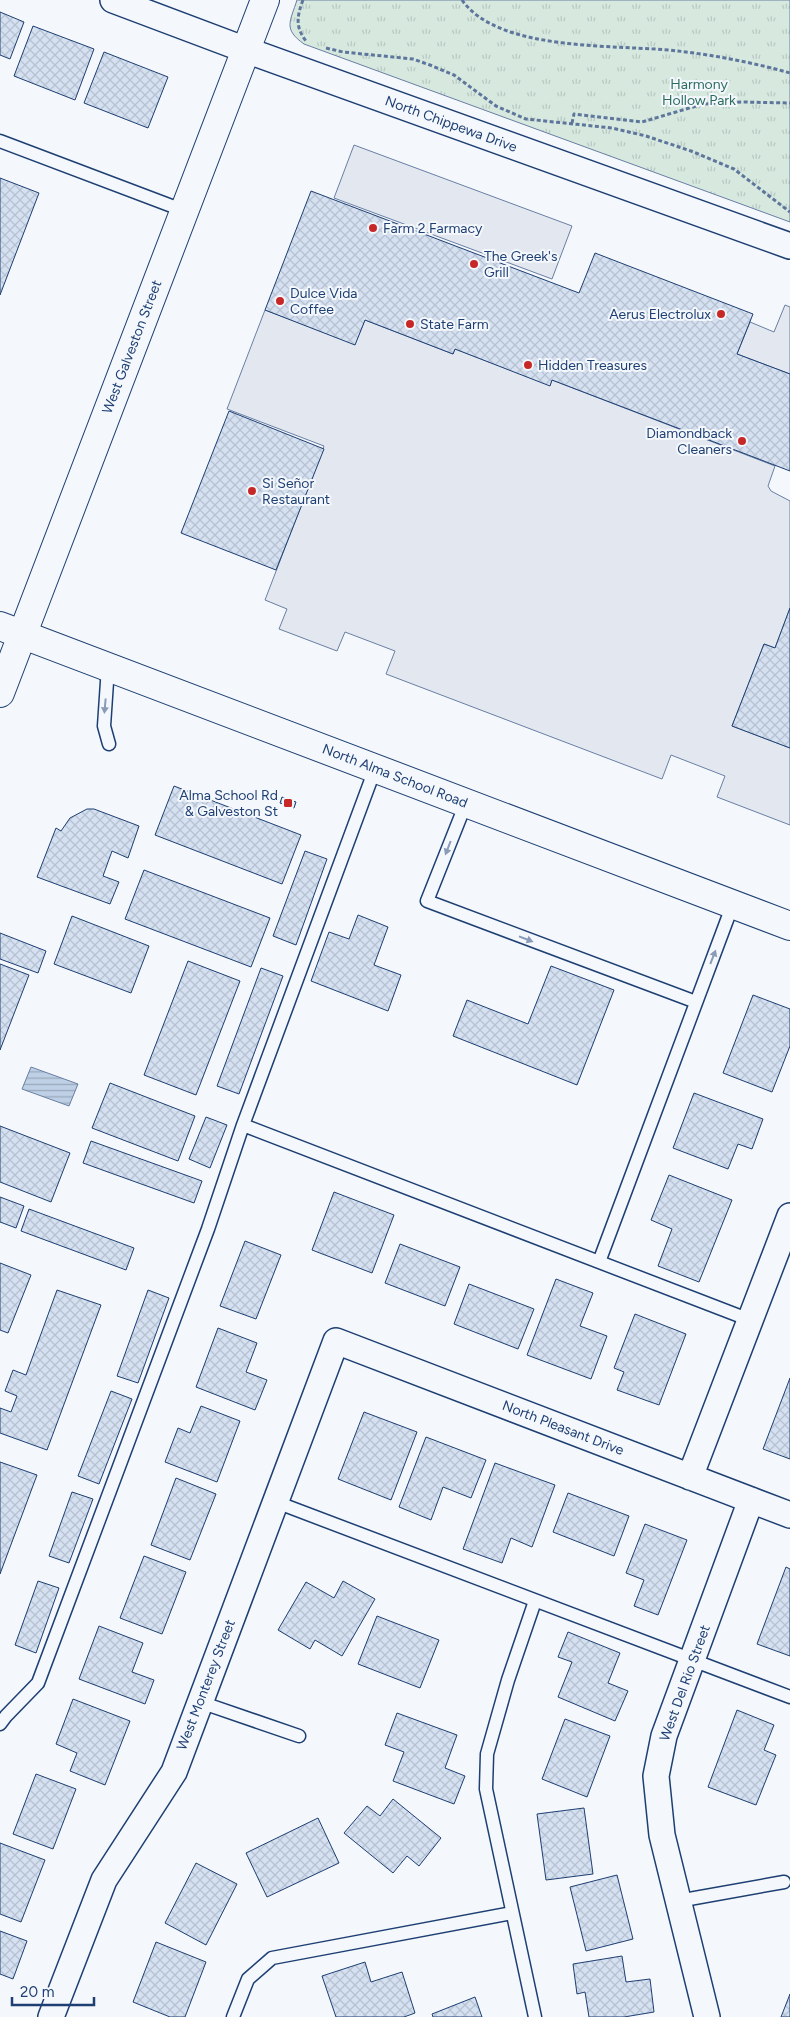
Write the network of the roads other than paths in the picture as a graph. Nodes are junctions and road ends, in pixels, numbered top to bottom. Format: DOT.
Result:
graph roads {
  1 [pos="113,0"];
  2 [pos="264,0"];
  3 [pos="246,50"];
  4 [pos="0,141"];
  5 [pos="185,211"];
  6 [pos="790,246"];
  7 [pos="11,630"];
  8 [pos="108,668"];
  9 [pos="0,693"];
  10 [pos="109,744"];
  11 [pos="376,769"];
  12 [pos="466,803"];
  13 [pos="733,904"];
  14 [pos="790,926"];
  15 [pos="696,1002"];
  16 [pos="243,1124"];
  17 [pos="790,1216"];
  18 [pos="599,1262"];
  19 [pos="750,1320"];
  20 [pos="336,1341"];
  21 [pos="690,1477"];
  22 [pos="751,1500"];
  23 [pos="276,1502"];
  24 [pos="790,1515"];
  25 [pos="535,1601"];
  26 [pos="692,1660"];
  27 [pos="790,1697"];
  28 [pos="200,1702"];
  29 [pos="0,1724"];
  30 [pos="299,1736"];
  31 [pos="784,1882"];
  32 [pos="678,1901"];
  33 [pos="512,1913"];
  34 [pos="51,2017"];
  35 [pos="233,2017"];
  36 [pos="535,2017"];
  37 [pos="707,2017"];
  1 -- 3 [label="street, North Chippewa Drive"];
  2 -- 3 [label="main road, West Galveston Street"];
  3 -- 5 [label="main road, West Galveston Street"];
  3 -- 6 [label="street, North Chippewa Drive"];
  4 -- 5 [label="lane"];
  5 -- 7 [label="main road, West Galveston Street"];
  7 -- 8 [label="main road, North Alma School Road"];
  7 -- 9 [label="main road, West Galveston Street"];
  8 -- 10 [label="lane, one-way"];
  8 -- 11 [label="main road, North Alma School Road"];
  11 -- 12 [label="main road, North Alma School Road"];
  11 -- 16 [label="lane"];
  12 -- 13 [label="main road, North Alma School Road"];
  12 -- 15 [label="lane, one-way"];
  13 -- 14 [label="main road, North Alma School Road"];
  15 -- 13 [label="lane, one-way"];
  15 -- 18 [label="lane"];
  16 -- 18 [label="lane"];
  16 -- 29 [label="lane"];
  17 -- 19 [label="street"];
  18 -- 19 [label="lane"];
  19 -- 21 [label="street"];
  20 -- 21 [label="street, North Pleasant Drive"];
  20 -- 23 [label="street, West Monterey Street"];
  21 -- 22 [label="street, North Pleasant Drive"];
  22 -- 24 [label="street, North Pleasant Drive"];
  22 -- 26 [label="street, West Del Rio Street"];
  23 -- 25 [label="lane"];
  23 -- 28 [label="street, West Monterey Street"];
  25 -- 26 [label="lane"];
  25 -- 33 [label="lane"];
  26 -- 27 [label="lane"];
  26 -- 32 [label="street, West Del Rio Street"];
  28 -- 30 [label="lane"];
  28 -- 34 [label="street, West Monterey Street"];
  31 -- 32 [label="lane"];
  32 -- 37 [label="street, West Del Rio Street"];
  33 -- 35 [label="lane"];
  33 -- 36 [label="lane"];
}
